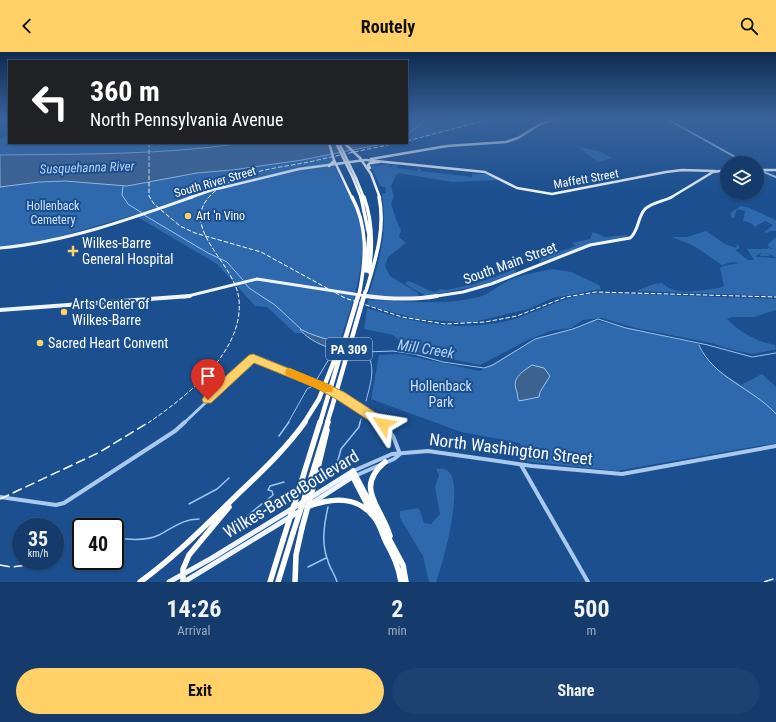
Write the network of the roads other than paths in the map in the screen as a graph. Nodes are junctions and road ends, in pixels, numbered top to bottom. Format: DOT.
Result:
graph roads {
  1 [pos="329,144"];
  2 [pos="337,144"];
  3 [pos="339,144"];
  4 [pos="345,144"];
  5 [pos="480,144"];
  6 [pos="711,144"];
  7 [pos="409,153"];
  8 [pos="733,156"];
  9 [pos="334,160"];
  10 [pos="365,160"];
  11 [pos="380,162"];
  12 [pos="329,166"];
  13 [pos="336,167"];
  14 [pos="764,170"];
  15 [pos="776,170"];
  16 [pos="716,171"];
  17 [pos="720,171"];
  18 [pos="764,172"];
  19 [pos="372,176"];
  20 [pos="776,177"];
  21 [pos="354,178"];
  22 [pos="0,248"];
  23 [pos="360,290"];
  24 [pos="366,291"];
  25 [pos="0,310"];
  26 [pos="350,320"];
  27 [pos="776,446"];
  28 [pos="400,454"];
  29 [pos="385,462"];
  30 [pos="521,465"];
  31 [pos="354,474"];
  32 [pos="257,476"];
  33 [pos="312,480"];
  34 [pos="0,498"];
  35 [pos="305,508"];
  36 [pos="374,518"];
  37 [pos="391,540"];
  38 [pos="183,580"];
  39 [pos="140,582"];
  40 [pos="169,582"];
  41 [pos="270,582"];
  42 [pos="278,582"];
  43 [pos="295,582"];
  44 [pos="401,582"];
  45 [pos="406,582"];
  46 [pos="588,582"];
  1 -- 9 [label="highway, bridge"];
  2 -- 21 [label="highway, PA 309, bridge"];
  3 -- 21 [label="highway, PA 309, bridge"];
  4 -- 10 [label="highway, bridge"];
  5 -- 7 [label="main road, South River Street"];
  6 -- 8 [label="street"];
  7 -- 10 [label="main road, South River Street"];
  7 -- 10 [label="main road, South River Street"];
  9 -- 12 [label="highway"];
  9 -- 13 [label="highway"];
  10 -- 11 [label="main road, Maffett Street"];
  10 -- 13 [label="main road, South River Street"];
  10 -- 19 [label="highway"];
  11 -- 16 [label="main road, Maffett Street"];
  11 -- 19 [label="highway"];
  12 -- 13 [label="highway"];
  12 -- 13 [label="main road, South River Street"];
  12 -- 22 [label="main road, South River Street, bridge"];
  13 -- 23 [label="highway"];
  14 -- 15 [label="main road"];
  16 -- 17 [label="main road, South Main Street"];
  16 -- 25 [label="main road, South Main Street"];
  18 -- 20 [label="street"];
  19 -- 24 [label="highway"];
  21 -- 23 [label="highway, PA 309"];
  21 -- 24 [label="highway, PA 309"];
  23 -- 26 [label="highway, PA 309, bridge"];
  24 -- 33 [label="highway, PA 309, bridge"];
  26 -- 32 [label="highway, bridge"];
  26 -- 41 [label="highway, PA 309, bridge"];
  27 -- 30 [label="street, North Washington Street"];
  28 -- 29 [label="street, Wilkes-Barre Boulevard"];
  28 -- 30 [label="street, North Washington Street"];
  28 -- 31 [label="street, Wilkes-Barre Boulevard"];
  28 -- 34 [label="street"];
  29 -- 31 [label="street, Wilkes-Barre Boulevard"];
  29 -- 37 [label="highway"];
  30 -- 46 [label="street"];
  31 -- 35 [label="main road, Wilkes-Barre Boulevard"];
  31 -- 36 [label="highway"];
  31 -- 37 [label="highway"];
  31 -- 38 [label="main road, Wilkes-Barre Boulevard"];
  32 -- 38 [label="highway"];
  32 -- 39 [label="highway"];
  33 -- 42 [label="highway, bridge"];
  33 -- 43 [label="highway, bridge"];
  35 -- 36 [label="highway"];
  35 -- 38 [label="main road, Wilkes-Barre Boulevard"];
  36 -- 44 [label="highway"];
  37 -- 45 [label="highway"];
  38 -- 40 [label="main road, Wilkes-Barre Boulevard"];
}
